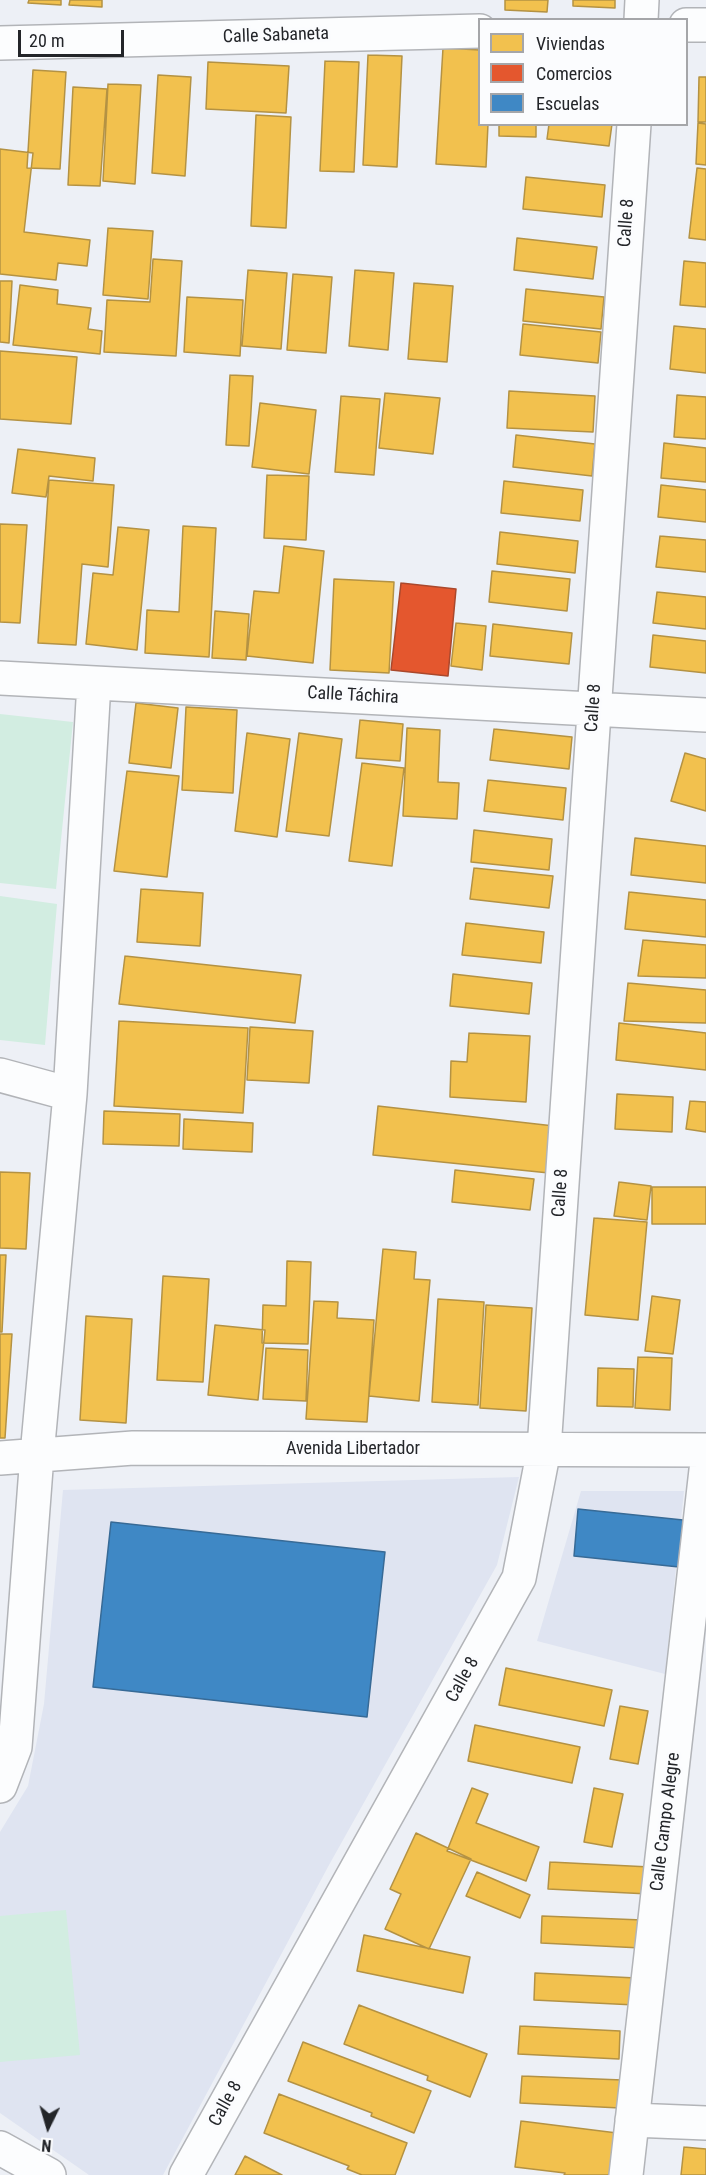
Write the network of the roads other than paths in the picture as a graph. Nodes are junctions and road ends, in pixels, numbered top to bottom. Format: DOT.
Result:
graph roads {
  1 [pos="642,0"];
  2 [pos="641,18"];
  3 [pos="688,25"];
  4 [pos="706,25"];
  5 [pos="478,31"];
  6 [pos="0,44"];
  7 [pos="634,126"];
  8 [pos="0,678"];
  9 [pos="94,683"];
  10 [pos="594,708"];
  11 [pos="706,715"];
  12 [pos="0,1075"];
  13 [pos="70,1094"];
  14 [pos="544,1449"];
  15 [pos="706,1450"];
  16 [pos="37,1455"];
  17 [pos="0,1458"];
  18 [pos="706,1470"];
  19 [pos="0,1786"];
  20 [pos="632,2120"];
  21 [pos="706,2123"];
  22 [pos="0,2148"];
  23 [pos="49,2175"];
  24 [pos="186,2175"];
  25 [pos="626,2175"];
  1 -- 2 [label="street"];
  3 -- 4 [label="street"];
  5 -- 6 [label="street, Calle Sabaneta"];
  7 -- 10 [label="street, Calle 8"];
  8 -- 9 [label="street, Calle Táchira"];
  9 -- 10 [label="street, Calle Táchira"];
  9 -- 13 [label="street"];
  10 -- 11 [label="street, Calle Táchira"];
  10 -- 14 [label="street, Calle 8"];
  12 -- 13 [label="street"];
  13 -- 16 [label="street"];
  14 -- 15 [label="street, Avenida Libertador"];
  14 -- 16 [label="street, Avenida Libertador"];
  14 -- 24 [label="street, Calle 8"];
  16 -- 17 [label="street, Avenida Libertador"];
  16 -- 19 [label="street"];
  18 -- 20 [label="street, Calle Campo Alegre"];
  20 -- 21 [label="street"];
  20 -- 25 [label="street, Calle Campo Alegre"];
  22 -- 23 [label="street"];
}
